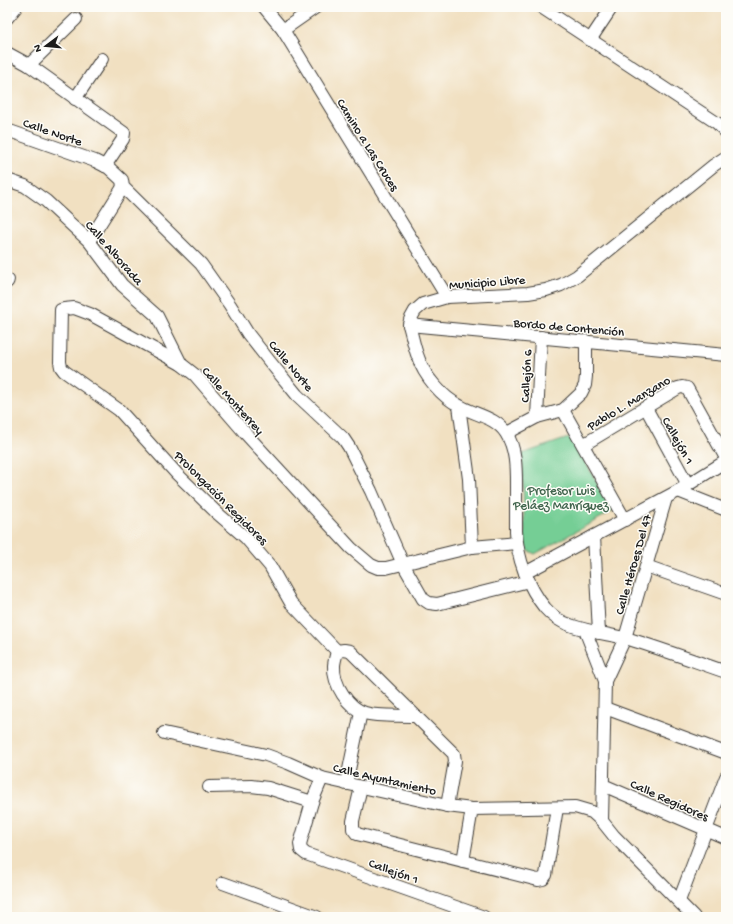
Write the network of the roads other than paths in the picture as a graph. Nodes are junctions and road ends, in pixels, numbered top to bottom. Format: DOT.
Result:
graph roads {
  1 [pos="16,7"];
  2 [pos="264,7"];
  3 [pos="316,7"];
  4 [pos="541,7"];
  5 [pos="612,7"];
  6 [pos="7,18"];
  7 [pos="76,19"];
  8 [pos="283,30"];
  9 [pos="590,40"];
  10 [pos="7,53"];
  11 [pos="102,59"];
  12 [pos="29,65"];
  13 [pos="75,99"];
  14 [pos="7,130"];
  15 [pos="726,132"];
  16 [pos="726,157"];
  17 [pos="105,166"];
  18 [pos="7,180"];
  19 [pos="123,187"];
  20 [pos="89,241"];
  21 [pos="447,297"];
  22 [pos="410,325"];
  23 [pos="541,337"];
  24 [pos="586,341"];
  25 [pos="726,355"];
  26 [pos="60,362"];
  27 [pos="181,364"];
  28 [pos="459,406"];
  29 [pos="646,408"];
  30 [pos="563,410"];
  31 [pos="537,417"];
  32 [pos="507,433"];
  33 [pos="583,445"];
  34 [pos="726,460"];
  35 [pos="683,488"];
  36 [pos="666,498"];
  37 [pos="726,510"];
  38 [pos="625,520"];
  39 [pos="594,536"];
  40 [pos="517,543"];
  41 [pos="472,547"];
  42 [pos="403,564"];
  43 [pos="646,566"];
  44 [pos="527,577"];
  45 [pos="726,594"];
  46 [pos="585,630"];
  47 [pos="599,633"];
  48 [pos="625,638"];
  49 [pos="337,651"];
  50 [pos="726,672"];
  51 [pos="605,681"];
  52 [pos="605,708"];
  53 [pos="361,712"];
  54 [pos="414,716"];
  55 [pos="164,733"];
  56 [pos="726,753"];
  57 [pos="726,777"];
  58 [pos="322,778"];
  59 [pos="346,784"];
  60 [pos="603,785"];
  61 [pos="209,787"];
  62 [pos="362,787"];
  63 [pos="312,802"];
  64 [pos="447,806"];
  65 [pos="557,808"];
  66 [pos="472,809"];
  67 [pos="602,821"];
  68 [pos="706,830"];
  69 [pos="726,838"];
  70 [pos="463,861"];
  71 [pos="223,883"];
  72 [pos="679,901"];
  73 [pos="316,917"];
  74 [pos="484,917"];
  75 [pos="694,917"];
  1 -- 6 [label="street"];
  2 -- 8 [label="street, Camino a Las Cruces"];
  3 -- 8 [label="street"];
  4 -- 9 [label="street"];
  5 -- 9 [label="street"];
  7 -- 12 [label="street"];
  8 -- 21 [label="street, Camino a Las Cruces"];
  9 -- 15 [label="street"];
  10 -- 12 [label="street"];
  11 -- 13 [label="street"];
  12 -- 13 [label="street"];
  13 -- 17 [label="street"];
  14 -- 17 [label="street, Calle Norte"];
  16 -- 21 [label="street, Municipio Libre"];
  17 -- 19 [label="street, Calle Norte"];
  18 -- 20 [label="street, Calle Alborada"];
  19 -- 20 [label="street"];
  19 -- 42 [label="street, Calle Norte"];
  20 -- 27 [label="street, Calle Alborada"];
  21 -- 22 [label="street, Municipio Libre"];
  22 -- 23 [label="street, Bordo de Contención"];
  22 -- 28 [label="street"];
  23 -- 24 [label="street, Bordo de Contención"];
  23 -- 31 [label="street, Callejón 6"];
  24 -- 25 [label="street, Bordo de Contención"];
  24 -- 30 [label="street"];
  26 -- 27 [label="street, Calle Monterrey"];
  26 -- 49 [label="street, Prolongación Regidores"];
  27 -- 42 [label="street, Calle Monterrey"];
  28 -- 32 [label="street"];
  28 -- 41 [label="street"];
  29 -- 33 [label="street, Pablo L. Manzano"];
  29 -- 34 [label="street, Pablo L. Manzano"];
  29 -- 35 [label="street, Callejón 1"];
  30 -- 31 [label="street"];
  30 -- 33 [label="street"];
  31 -- 32 [label="street"];
  32 -- 40 [label="street"];
  33 -- 38 [label="street"];
  34 -- 35 [label="street"];
  35 -- 36 [label="street"];
  35 -- 37 [label="street"];
  36 -- 38 [label="street"];
  36 -- 43 [label="street, Calle Héroes Del 47"];
  38 -- 39 [label="street"];
  39 -- 44 [label="street"];
  39 -- 47 [label="street"];
  40 -- 41 [label="street, Calle Monterrey"];
  40 -- 44 [label="street"];
  41 -- 42 [label="street, Calle Monterrey"];
  42 -- 44 [label="street, Calle Norte"];
  43 -- 45 [label="street"];
  43 -- 48 [label="street, Calle Héroes Del 47"];
  44 -- 46 [label="street"];
  46 -- 47 [label="street"];
  46 -- 51 [label="street"];
  47 -- 48 [label="street"];
  48 -- 50 [label="street"];
  48 -- 51 [label="street, Calle Héroes Del 47"];
  49 -- 53 [label="street"];
  49 -- 54 [label="street, Prolongación Regidores"];
  51 -- 52 [label="street"];
  52 -- 56 [label="street"];
  52 -- 60 [label="street"];
  53 -- 54 [label="street"];
  53 -- 59 [label="street"];
  54 -- 64 [label="street, Prolongación Regidores"];
  55 -- 58 [label="street, Calle Ayuntamiento"];
  57 -- 68 [label="street"];
  58 -- 59 [label="street, Calle Ayuntamiento"];
  58 -- 63 [label="street"];
  59 -- 62 [label="street, Calle Ayuntamiento"];
  60 -- 67 [label="street"];
  60 -- 68 [label="street, Calle Regidores"];
  61 -- 63 [label="street"];
  62 -- 64 [label="street, Calle Ayuntamiento"];
  62 -- 70 [label="street"];
  63 -- 74 [label="street, Callejón 1"];
  64 -- 66 [label="street, Calle Ayuntamiento"];
  65 -- 66 [label="street, Calle Ayuntamiento"];
  65 -- 67 [label="street, Calle Ayuntamiento"];
  65 -- 70 [label="street"];
  66 -- 70 [label="street"];
  67 -- 72 [label="street, Calle Ayuntamiento"];
  68 -- 69 [label="street, Calle Regidores"];
  68 -- 72 [label="street"];
  71 -- 73 [label="street"];
  72 -- 75 [label="street, Calle Ayuntamiento"];
}
